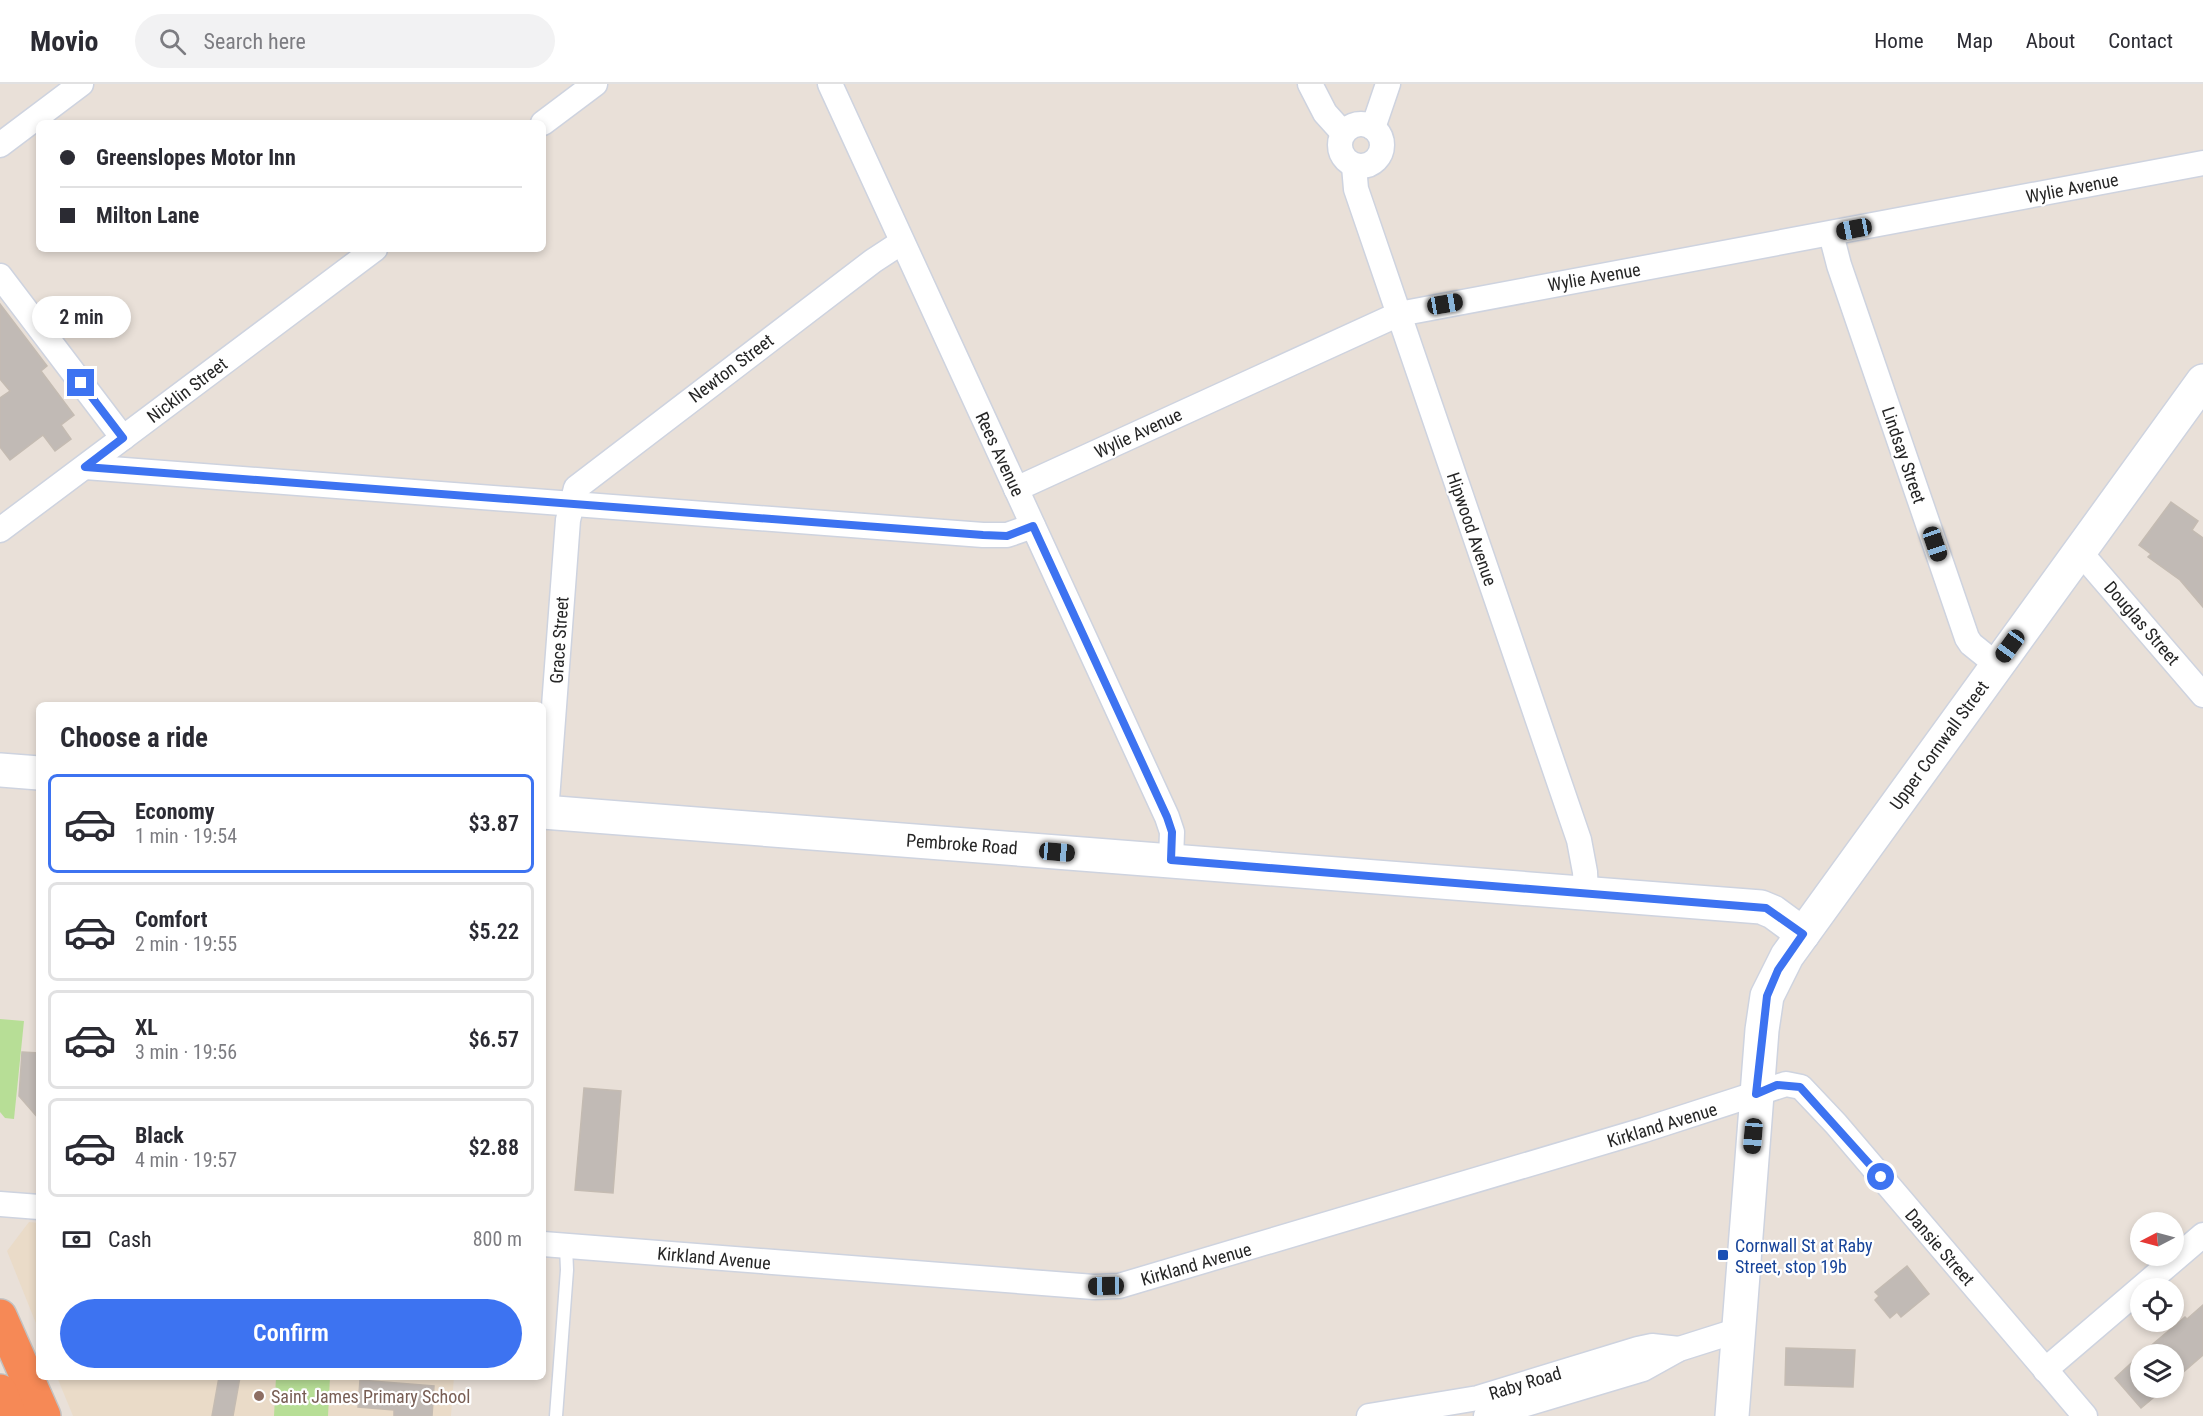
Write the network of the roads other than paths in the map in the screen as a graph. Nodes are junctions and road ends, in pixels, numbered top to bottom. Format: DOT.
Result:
graph roads {
  1 [pos="81,84"];
  2 [pos="595,84"];
  3 [pos="830,84"];
  4 [pos="1310,84"];
  5 [pos="1388,84"];
  6 [pos="546,121"];
  7 [pos="1373,128"];
  8 [pos="4,134"];
  9 [pos="1343,134"];
  10 [pos="2203,164"];
  11 [pos="1354,166"];
  12 [pos="1831,234"];
  13 [pos="902,242"];
  14 [pos="371,252"];
  15 [pos="0,276"];
  16 [pos="1399,314"];
  17 [pos="2203,381"];
  18 [pos="123,438"];
  19 [pos="85,467"];
  20 [pos="1016,489"];
  21 [pos="570,504"];
  22 [pos="1033,526"];
  23 [pos="0,530"];
  24 [pos="2080,552"];
  25 [pos="1996,665"];
  26 [pos="2203,695"];
  27 [pos="0,770"];
  28 [pos="36,773"];
  29 [pos="546,788"];
  30 [pos="546,812"];
  31 [pos="1171,860"];
  32 [pos="1586,893"];
  33 [pos="1803,934"];
  34 [pos="1756,1094"];
  35 [pos="0,1204"];
  36 [pos="36,1206"];
  37 [pos="2203,1235"];
  38 [pos="554,1245"];
  39 [pos="0,1316"];
  40 [pos="1739,1330"];
  41 [pos="1679,1349"];
  42 [pos="2045,1370"];
  43 [pos="0,1391"];
  44 [pos="10,1416"];
  45 [pos="44,1416"];
  46 [pos="556,1416"];
  47 [pos="1369,1416"];
  48 [pos="1486,1416"];
  49 [pos="1732,1416"];
  50 [pos="2085,1416"];
  1 -- 8 [label="street"];
  2 -- 6 [label="street"];
  3 -- 13 [label="street, Rees Avenue"];
  4 -- 9 [label="street"];
  5 -- 7 [label="street"];
  7 -- 9 [label="street"];
  7 -- 11 [label="street"];
  9 -- 11 [label="street"];
  10 -- 12 [label="street, Wylie Avenue"];
  11 -- 16 [label="street, Hipwood Avenue"];
  12 -- 16 [label="street, Wylie Avenue"];
  12 -- 25 [label="street, Lindsay Street"];
  13 -- 20 [label="street, Rees Avenue"];
  13 -- 21 [label="street, Newton Street"];
  14 -- 18 [label="street, Nicklin Street"];
  15 -- 18 [label="street"];
  16 -- 20 [label="street, Wylie Avenue"];
  16 -- 32 [label="street, Hipwood Avenue"];
  17 -- 24 [label="street, Upper Cornwall Street"];
  18 -- 19 [label="street, Nicklin Street"];
  19 -- 21 [label="street"];
  19 -- 23 [label="street, Nicklin Street"];
  20 -- 22 [label="street, Rees Avenue"];
  21 -- 22 [label="street"];
  21 -- 29 [label="street, Grace Street"];
  22 -- 31 [label="street, Rees Avenue"];
  24 -- 25 [label="street, Upper Cornwall Street"];
  24 -- 26 [label="street, Douglas Street"];
  25 -- 33 [label="street, Upper Cornwall Street"];
  27 -- 28 [label="street"];
  30 -- 31 [label="street, Pembroke Road"];
  31 -- 32 [label="street, Pembroke Road"];
  32 -- 33 [label="street, Pembroke Road"];
  33 -- 34 [label="street, Upper Cornwall Street"];
  34 -- 38 [label="street, Kirkland Avenue"];
  34 -- 40 [label="street, Upper Cornwall Street"];
  34 -- 42 [label="street, Dansie Street"];
  35 -- 36 [label="street"];
  37 -- 42 [label="street"];
  38 -- 46 [label="lane"];
  39 -- 45 [label="highway"];
  40 -- 41 [label="street, Raby Road"];
  40 -- 49 [label="street, Upper Cornwall Street"];
  41 -- 47 [label="street, Raby Road"];
  41 -- 48 [label="street, Raby Road"];
  42 -- 50 [label="street, Dansie Street"];
  43 -- 44 [label="highway"];
}
